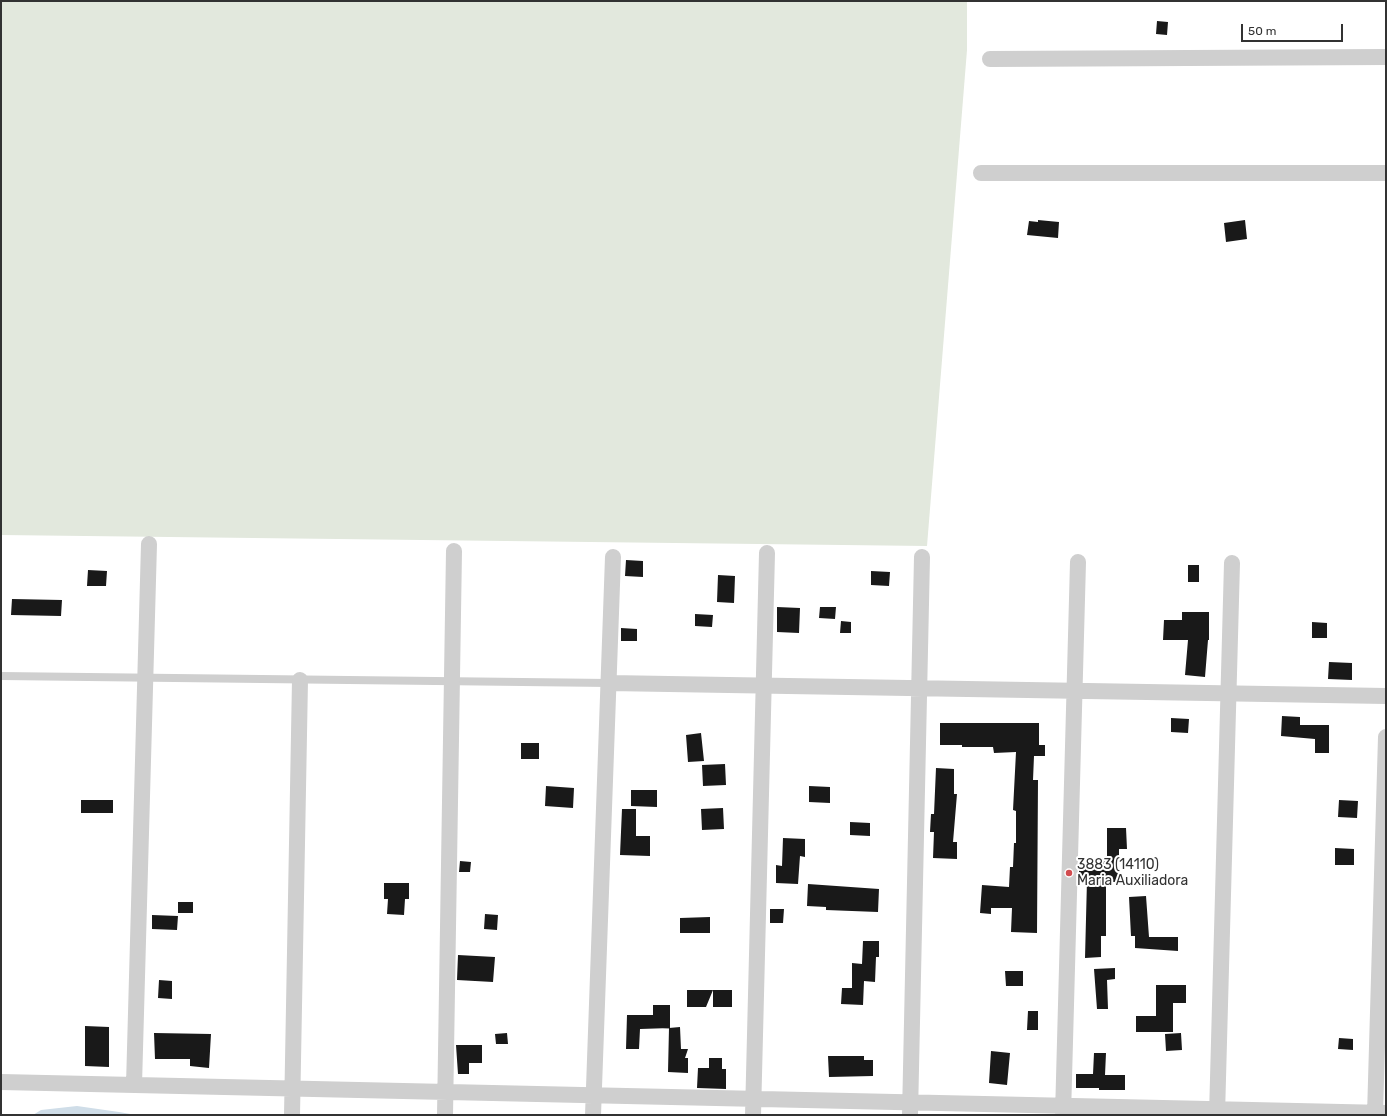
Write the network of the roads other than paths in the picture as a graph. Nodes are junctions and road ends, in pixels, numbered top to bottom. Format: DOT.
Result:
graph roads {
  1 [pos="1386,57"];
  2 [pos="990,59"];
  3 [pos="981,173"];
  4 [pos="1386,173"];
  5 [pos="149,544"];
  6 [pos="454,551"];
  7 [pos="767,553"];
  8 [pos="922,557"];
  9 [pos="613,558"];
  10 [pos="1078,562"];
  11 [pos="1232,563"];
  12 [pos="1,676"];
  13 [pos="145,678"];
  14 [pos="300,680"];
  15 [pos="452,681"];
  16 [pos="609,683"];
  17 [pos="763,686"];
  18 [pos="919,688"];
  19 [pos="1074,691"];
  20 [pos="1229,694"];
  21 [pos="1386,696"];
  22 [pos="1386,738"];
  23 [pos="1,1082"];
  24 [pos="134,1085"];
  25 [pos="293,1088"];
  26 [pos="446,1092"];
  27 [pos="593,1095"];
  28 [pos="753,1099"];
  29 [pos="910,1109"];
  30 [pos="1063,1110"];
  31 [pos="1217,1112"];
  32 [pos="1378,1114"];
  33 [pos="292,1115"];
  34 [pos="445,1115"];
  35 [pos="593,1115"];
  36 [pos="752,1115"];
  1 -- 2 [label="street"];
  3 -- 4 [label="street"];
  5 -- 13 [label="street"];
  6 -- 15 [label="street"];
  7 -- 17 [label="street"];
  8 -- 18 [label="street"];
  9 -- 16 [label="street"];
  10 -- 19 [label="street"];
  11 -- 20 [label="street"];
  12 -- 13 [label="lane"];
  13 -- 14 [label="lane"];
  13 -- 24 [label="street"];
  14 -- 15 [label="lane"];
  14 -- 25 [label="street"];
  15 -- 16 [label="lane"];
  15 -- 26 [label="street"];
  16 -- 17 [label="street"];
  16 -- 27 [label="street"];
  17 -- 18 [label="street"];
  17 -- 28 [label="street"];
  18 -- 19 [label="street"];
  18 -- 29 [label="street"];
  19 -- 20 [label="street"];
  19 -- 30 [label="street"];
  20 -- 21 [label="street"];
  20 -- 31 [label="street"];
  22 -- 32 [label="street"];
  23 -- 24 [label="street"];
  24 -- 25 [label="street"];
  25 -- 26 [label="street"];
  25 -- 33 [label="street"];
  26 -- 27 [label="street"];
  26 -- 34 [label="street"];
  27 -- 28 [label="street"];
  27 -- 35 [label="street"];
  28 -- 29 [label="street"];
  28 -- 36 [label="street"];
  29 -- 30 [label="street"];
  30 -- 31 [label="street"];
  31 -- 32 [label="street"];
}
